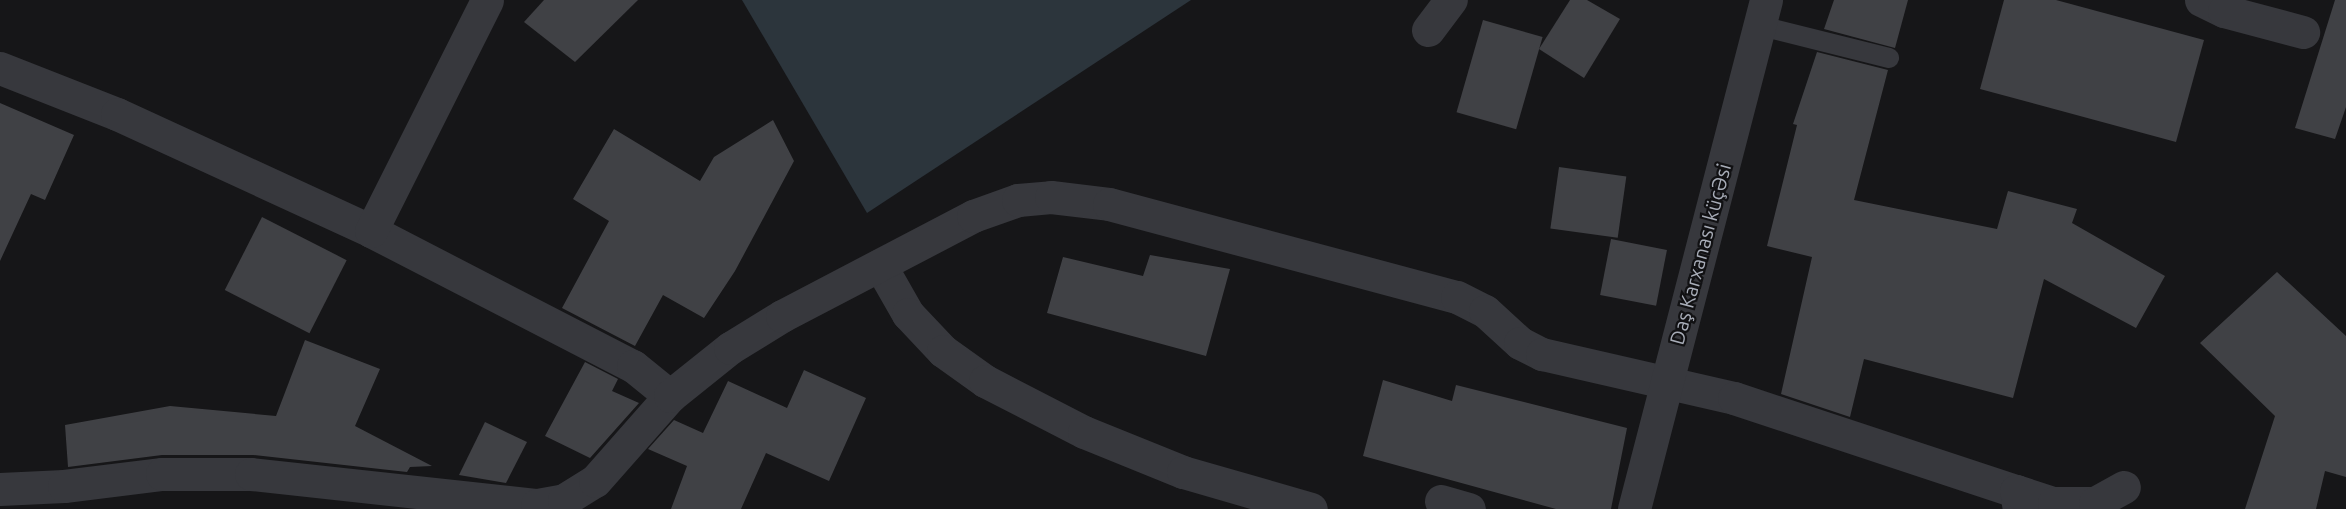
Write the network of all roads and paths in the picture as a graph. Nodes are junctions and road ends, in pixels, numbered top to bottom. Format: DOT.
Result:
graph roads {
  1 [pos="487,0"];
  2 [pos="1451,0"];
  3 [pos="2201,0"];
  4 [pos="1764,13"];
  5 [pos="1428,30"];
  6 [pos="2303,32"];
  7 [pos="1889,58"];
  8 [pos="0,68"];
  9 [pos="371,231"];
  10 [pos="880,265"];
  11 [pos="1666,382"];
  12 [pos="670,396"];
  13 [pos="2124,487"];
  14 [pos="0,489"];
  15 [pos="2018,500"];
  16 [pos="1311,509"];
  17 [pos="1635,509"];
  1 -- 9 [label="street"];
  2 -- 5 [label="street"];
  3 -- 6 [label="street"];
  4 -- 7 [label="lane"];
  4 -- 11 [label="street, Daş Karxanası küçəsi"];
  8 -- 9 [label="street"];
  9 -- 12 [label="street"];
  10 -- 11 [label="street"];
  10 -- 12 [label="street"];
  10 -- 16 [label="street"];
  11 -- 15 [label="street"];
  11 -- 17 [label="street, Daş Karxanası küçəsi"];
  12 -- 14 [label="street"];
  13 -- 15 [label="street"];
}
